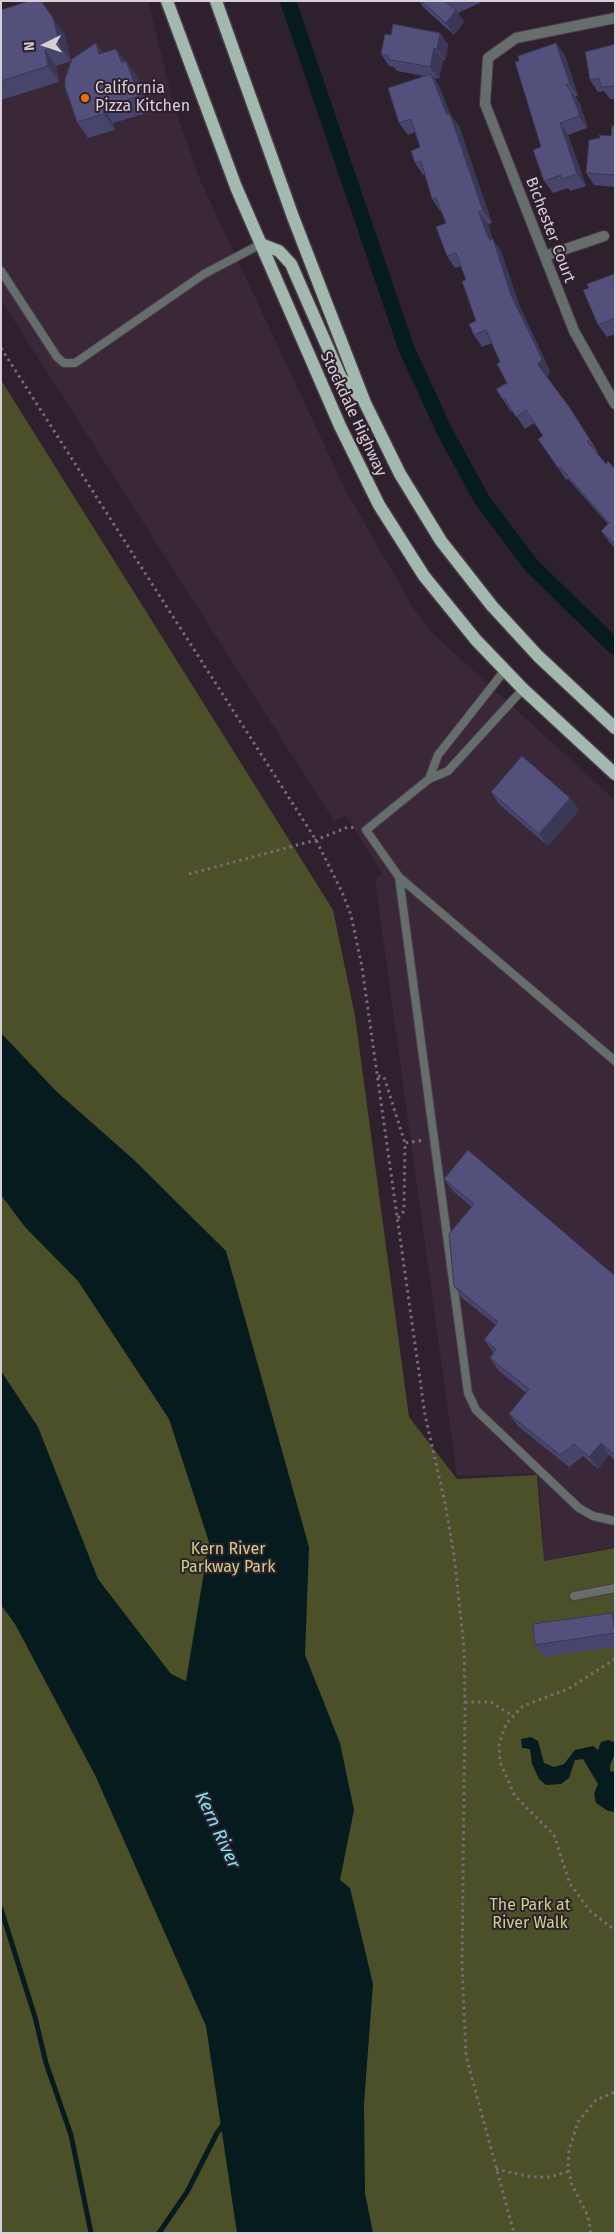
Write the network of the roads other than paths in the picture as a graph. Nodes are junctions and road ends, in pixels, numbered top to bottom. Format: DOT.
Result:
graph roads {
  1 [pos="168,1"];
  2 [pos="216,1"];
  3 [pos="615,18"];
  4 [pos="604,236"];
  5 [pos="261,244"];
  6 [pos="544,256"];
  7 [pos="1,271"];
  8 [pos="365,403"];
  9 [pos="615,404"];
  10 [pos="505,670"];
  11 [pos="523,689"];
  12 [pos="615,728"];
  13 [pos="615,774"];
  14 [pos="429,779"];
  15 [pos="399,877"];
  16 [pos="615,1061"];
  17 [pos="615,1521"];
  18 [pos="615,1588"];
  19 [pos="574,1596"];
  1 -- 5 [label="main road, Stockdale Highway"];
  2 -- 8 [label="main road, Stockdale Highway"];
  3 -- 6 [label="street, Bichester Court"];
  4 -- 6 [label="street"];
  5 -- 7 [label="lane"];
  5 -- 8 [label="main road"];
  5 -- 10 [label="main road, Stockdale Highway"];
  6 -- 9 [label="street, Bichester Court"];
  8 -- 12 [label="main road, Stockdale Highway"];
  10 -- 11 [label="main road, Stockdale Highway"];
  10 -- 14 [label="lane"];
  11 -- 13 [label="main road, Stockdale Highway"];
  11 -- 14 [label="lane"];
  14 -- 15 [label="lane"];
  15 -- 16 [label="lane"];
  15 -- 17 [label="lane"];
  18 -- 19 [label="lane"];
}
